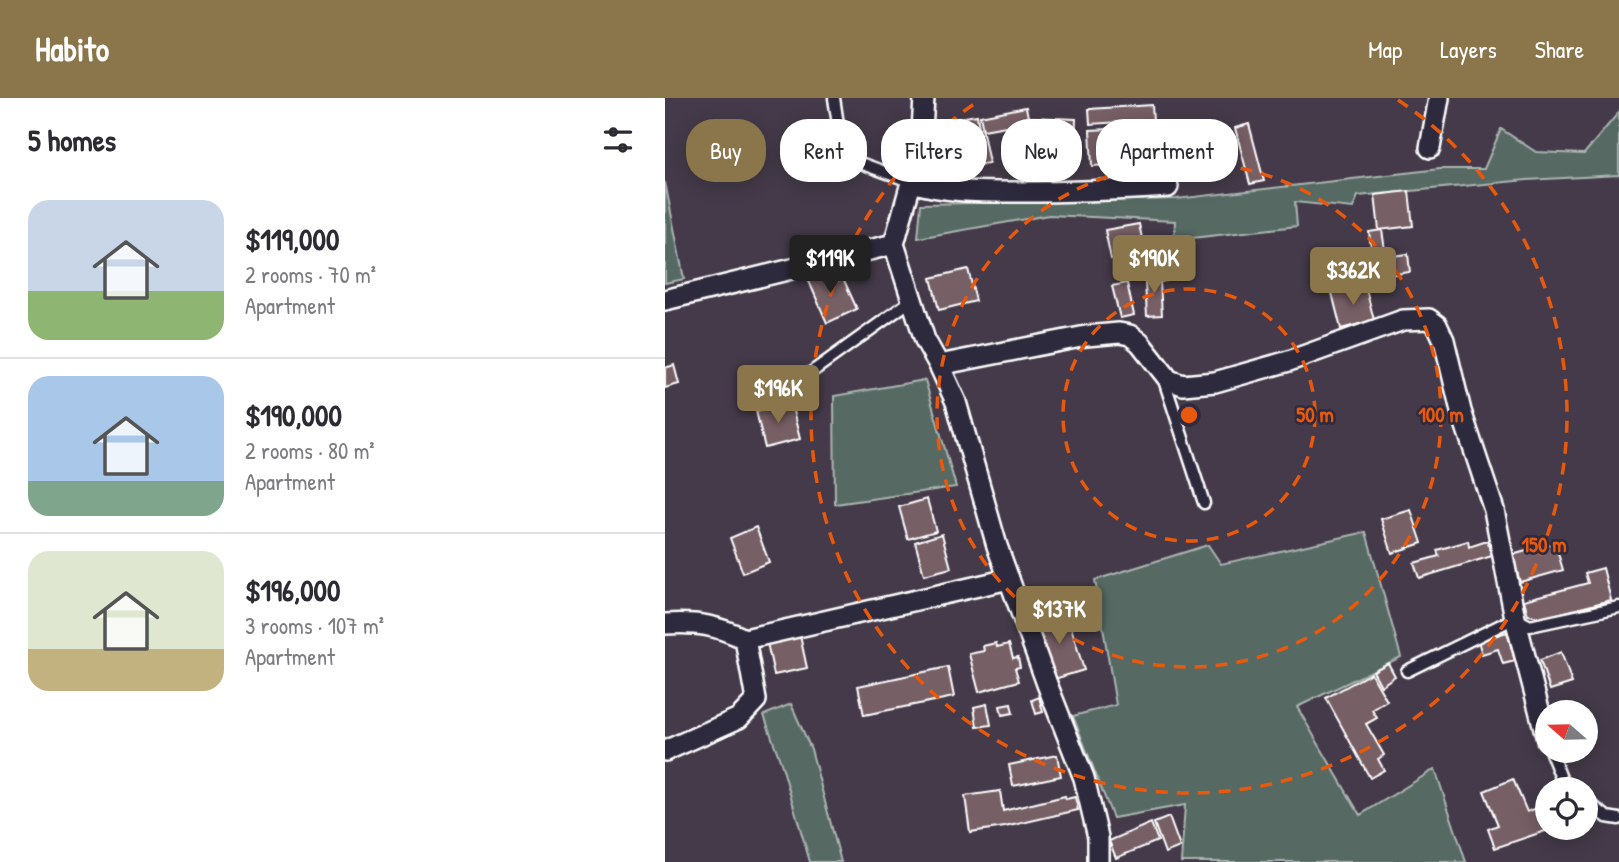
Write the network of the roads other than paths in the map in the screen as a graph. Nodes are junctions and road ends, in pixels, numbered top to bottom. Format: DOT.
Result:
graph roads {
  1 [pos="834,98"];
  2 [pos="924,98"];
  3 [pos="1439,98"];
  4 [pos="923,119"];
  5 [pos="1430,148"];
  6 [pos="881,171"];
  7 [pos="912,182"];
  8 [pos="1168,187"];
  9 [pos="894,244"];
  10 [pos="665,300"];
  11 [pos="912,300"];
  12 [pos="939,365"];
  13 [pos="1161,371"];
  14 [pos="774,399"];
  15 [pos="1204,503"];
  16 [pos="1009,579"];
  17 [pos="1619,607"];
  18 [pos="1515,618"];
  19 [pos="665,624"];
  20 [pos="745,639"];
  21 [pos="1407,671"];
  22 [pos="1536,700"];
  23 [pos="665,751"];
  24 [pos="1598,810"];
  25 [pos="1619,819"];
  26 [pos="1098,862"];
  1 -- 6 [label="lane"];
  2 -- 4 [label="street"];
  3 -- 5 [label="street"];
  7 -- 8 [label="street"];
  7 -- 9 [label="street"];
  9 -- 10 [label="street"];
  9 -- 11 [label="street"];
  11 -- 12 [label="street"];
  11 -- 14 [label="lane"];
  12 -- 13 [label="street"];
  12 -- 16 [label="street"];
  13 -- 15 [label="lane"];
  13 -- 18 [label="street"];
  16 -- 20 [label="street"];
  16 -- 26 [label="street"];
  17 -- 18 [label="lane"];
  18 -- 21 [label="lane"];
  18 -- 22 [label="street"];
  19 -- 20 [label="street"];
  20 -- 23 [label="street"];
  24 -- 25 [label="lane"];
}
